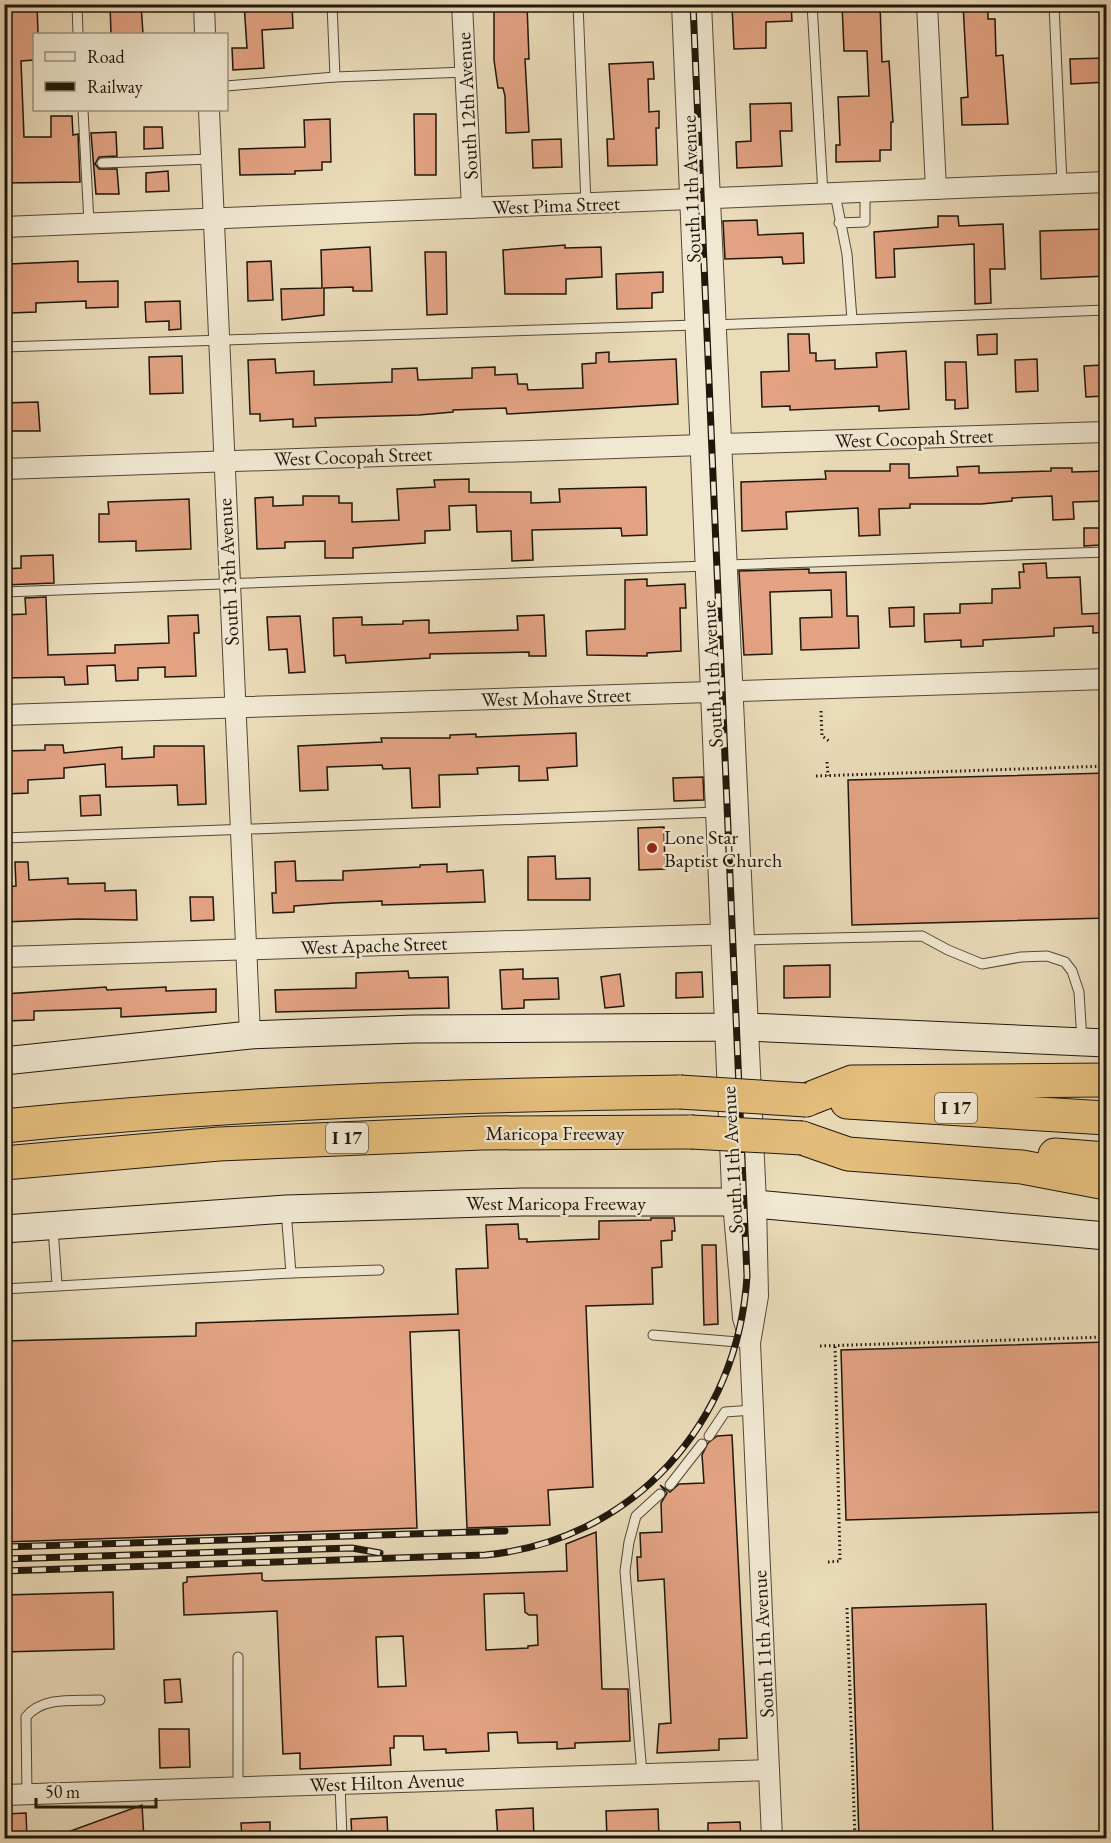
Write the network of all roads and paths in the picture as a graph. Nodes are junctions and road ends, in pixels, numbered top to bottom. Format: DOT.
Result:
graph roads {
  1 [pos="77,4"];
  2 [pos="204,4"];
  3 [pos="332,4"];
  4 [pos="462,4"];
  5 [pos="578,4"];
  6 [pos="682,4"];
  7 [pos="701,4"];
  8 [pos="813,4"];
  9 [pos="927,4"];
  10 [pos="1054,4"];
  11 [pos="78,33"];
  12 [pos="205,33"];
  13 [pos="466,72"];
  14 [pos="335,77"];
  15 [pos="228,86"];
  16 [pos="83,111"];
  17 [pos="209,111"];
  18 [pos="211,159"];
  19 [pos="102,163"];
  20 [pos="1107,182"];
  21 [pos="1062,184"];
  22 [pos="936,189"];
  23 [pos="865,192"];
  24 [pos="829,194"];
  25 [pos="700,199"];
  26 [pos="586,204"];
  27 [pos="472,208"];
  28 [pos="214,218"];
  29 [pos="89,223"];
  30 [pos="839,223"];
  31 [pos="4,227"];
  32 [pos="1107,310"];
  33 [pos="852,319"];
  34 [pos="716,324"];
  35 [pos="696,325"];
  36 [pos="220,341"];
  37 [pos="4,347"];
  38 [pos="1107,432"];
  39 [pos="722,444"];
  40 [pos="702,445"];
  41 [pos="223,461"];
  42 [pos="4,469"];
  43 [pos="1107,552"];
  44 [pos="728,565"];
  45 [pos="707,566"];
  46 [pos="228,582"];
  47 [pos="4,592"];
  48 [pos="1107,679"];
  49 [pos="723,692"];
  50 [pos="234,708"];
  51 [pos="820,711"];
  52 [pos="4,716"];
  53 [pos="829,741"];
  54 [pos="827,762"];
  55 [pos="1107,766"];
  56 [pos="816,776"];
  57 [pos="828,776"];
  58 [pos="717,812"];
  59 [pos="240,831"];
  60 [pos="4,838"];
  61 [pos="723,934"];
  62 [pos="744,937"];
  63 [pos="245,949"];
  64 [pos="4,957"];
  65 [pos="737,1027"];
  66 [pos="250,1035"];
  67 [pos="1094,1042"];
  68 [pos="4,1061"];
  69 [pos="1107,1080"];
  70 [pos="806,1100"];
  71 [pos="1107,1118"];
  72 [pos="4,1126"];
  73 [pos="802,1138"];
  74 [pos="1107,1159"];
  75 [pos="4,1163"];
  76 [pos="1107,1183"];
  77 [pos="745,1203"];
  78 [pos="286,1209"];
  79 [pos="52,1225"];
  80 [pos="4,1229"];
  81 [pos="1107,1236"];
  82 [pos="379,1270"];
  83 [pos="291,1273"];
  84 [pos="57,1284"];
  85 [pos="4,1289"];
  86 [pos="653,1335"];
  87 [pos="1107,1337"];
  88 [pos="750,1342"];
  89 [pos="820,1346"];
  90 [pos="835,1346"];
  91 [pos="753,1410"];
  92 [pos="709,1436"];
  93 [pos="702,1444"];
  94 [pos="670,1485"];
  95 [pos="660,1494"];
  96 [pos="828,1562"];
  97 [pos="847,1608"];
  98 [pos="238,1657"];
  99 [pos="100,1700"];
  100 [pos="769,1770"];
  101 [pos="642,1774"];
  102 [pos="340,1784"];
  103 [pos="238,1788"];
  104 [pos="27,1794"];
  105 [pos="4,1795"];
  106 [pos="342,1839"];
  107 [pos="772,1839"];
  108 [pos="855,1839"];
  1 -- 11 [label="lane"];
  2 -- 12 [label="street"];
  3 -- 14 [label="lane"];
  4 -- 13 [label="street, South 12th Avenue"];
  5 -- 26 [label="lane"];
  6 -- 25 [label="street, South 11th Avenue"];
  7 -- 25 [label="street, South 11th Avenue"];
  8 -- 24 [label="lane"];
  9 -- 22 [label="street"];
  10 -- 21 [label="lane"];
  13 -- 14 [label="lane"];
  13 -- 27 [label="street, South 12th Avenue"];
  14 -- 15 [label="lane"];
  16 -- 29 [label="lane"];
  17 -- 18 [label="street, South 13th Avenue"];
  18 -- 19 [label="lane"];
  18 -- 28 [label="street, South 13th Avenue"];
  20 -- 21 [label="street, West Pima Street"];
  21 -- 22 [label="street, West Pima Street"];
  22 -- 23 [label="street, West Pima Street"];
  23 -- 24 [label="street, West Pima Street"];
  23 -- 30 [label="lane"];
  24 -- 25 [label="street, West Pima Street"];
  24 -- 30 [label="lane"];
  25 -- 26 [label="street, West Pima Street"];
  25 -- 34 [label="street, South 11th Avenue"];
  25 -- 35 [label="street, South 11th Avenue"];
  26 -- 27 [label="street, West Pima Street"];
  27 -- 28 [label="street, West Pima Street"];
  28 -- 29 [label="street, West Pima Street"];
  28 -- 36 [label="street, South 13th Avenue"];
  29 -- 31 [label="street, West Pima Street"];
  30 -- 33 [label="lane"];
  32 -- 33 [label="lane"];
  33 -- 34 [label="lane"];
  34 -- 35 [label="lane"];
  34 -- 39 [label="street, South 11th Avenue"];
  35 -- 36 [label="lane"];
  35 -- 40 [label="street, South 11th Avenue"];
  36 -- 37 [label="lane"];
  36 -- 41 [label="street, South 13th Avenue"];
  38 -- 39 [label="street, West Cocopah Street"];
  39 -- 44 [label="street, South 11th Avenue"];
  40 -- 41 [label="street, West Cocopah Street"];
  40 -- 45 [label="street, South 11th Avenue"];
  41 -- 42 [label="street, West Cocopah Street"];
  41 -- 46 [label="street, South 13th Avenue"];
  43 -- 44 [label="lane"];
  44 -- 49 [label="street, South 11th Avenue"];
  45 -- 46 [label="lane"];
  45 -- 49 [label="street, South 11th Avenue"];
  46 -- 47 [label="lane"];
  46 -- 50 [label="street, South 13th Avenue"];
  48 -- 49 [label="street, West Mohave Street"];
  49 -- 50 [label="street, West Mohave Street"];
  49 -- 58 [label="street, South 11th Avenue"];
  49 -- 62 [label="street, South 11th Avenue"];
  50 -- 52 [label="street, West Mohave Street"];
  50 -- 59 [label="street, South 13th Avenue"];
  51 -- 53 [label="path"];
  54 -- 57 [label="path"];
  55 -- 57 [label="path"];
  56 -- 57 [label="path"];
  58 -- 59 [label="lane"];
  58 -- 61 [label="street, South 11th Avenue"];
  59 -- 60 [label="lane"];
  59 -- 63 [label="street, South 13th Avenue"];
  61 -- 62 [label="street, West Apache Street"];
  61 -- 63 [label="street, West Apache Street"];
  61 -- 65 [label="street, South 11th Avenue"];
  62 -- 65 [label="street, South 11th Avenue"];
  62 -- 67 [label="lane"];
  63 -- 64 [label="street, West Apache Street"];
  63 -- 66 [label="street, South 13th Avenue"];
  65 -- 66 [label="main road"];
  65 -- 67 [label="main road"];
  65 -- 77 [label="street, South 11th Avenue"];
  66 -- 68 [label="main road"];
  69 -- 70 [label="highway"];
  70 -- 71 [label="highway, Maricopa Freeway / I 17"];
  70 -- 72 [label="highway, Maricopa Freeway / I 17, bridge"];
  73 -- 74 [label="highway, Maricopa Freeway / I 17"];
  73 -- 75 [label="highway, Maricopa Freeway / I 17, bridge"];
  73 -- 76 [label="highway"];
  77 -- 78 [label="main road, West Maricopa Freeway"];
  77 -- 81 [label="main road, West Maricopa Freeway"];
  77 -- 88 [label="street, South 11th Avenue"];
  78 -- 79 [label="main road, West Maricopa Freeway"];
  78 -- 83 [label="lane"];
  79 -- 80 [label="main road, West Maricopa Freeway"];
  79 -- 84 [label="lane"];
  82 -- 83 [label="lane"];
  83 -- 84 [label="lane"];
  84 -- 85 [label="lane"];
  86 -- 88 [label="lane"];
  87 -- 90 [label="path"];
  88 -- 91 [label="street, South 11th Avenue"];
  89 -- 90 [label="path"];
  90 -- 96 [label="path"];
  91 -- 92 [label="lane"];
  91 -- 100 [label="street, South 11th Avenue"];
  93 -- 94 [label="lane"];
  95 -- 101 [label="lane"];
  97 -- 108 [label="path"];
  98 -- 103 [label="lane"];
  99 -- 104 [label="lane"];
  100 -- 101 [label="street, West Hilton Avenue"];
  100 -- 107 [label="street, South 11th Avenue"];
  101 -- 102 [label="street, West Hilton Avenue"];
  102 -- 103 [label="street, West Hilton Avenue"];
  102 -- 106 [label="lane"];
  103 -- 104 [label="street, West Hilton Avenue"];
  104 -- 105 [label="street, West Hilton Avenue"];
}
